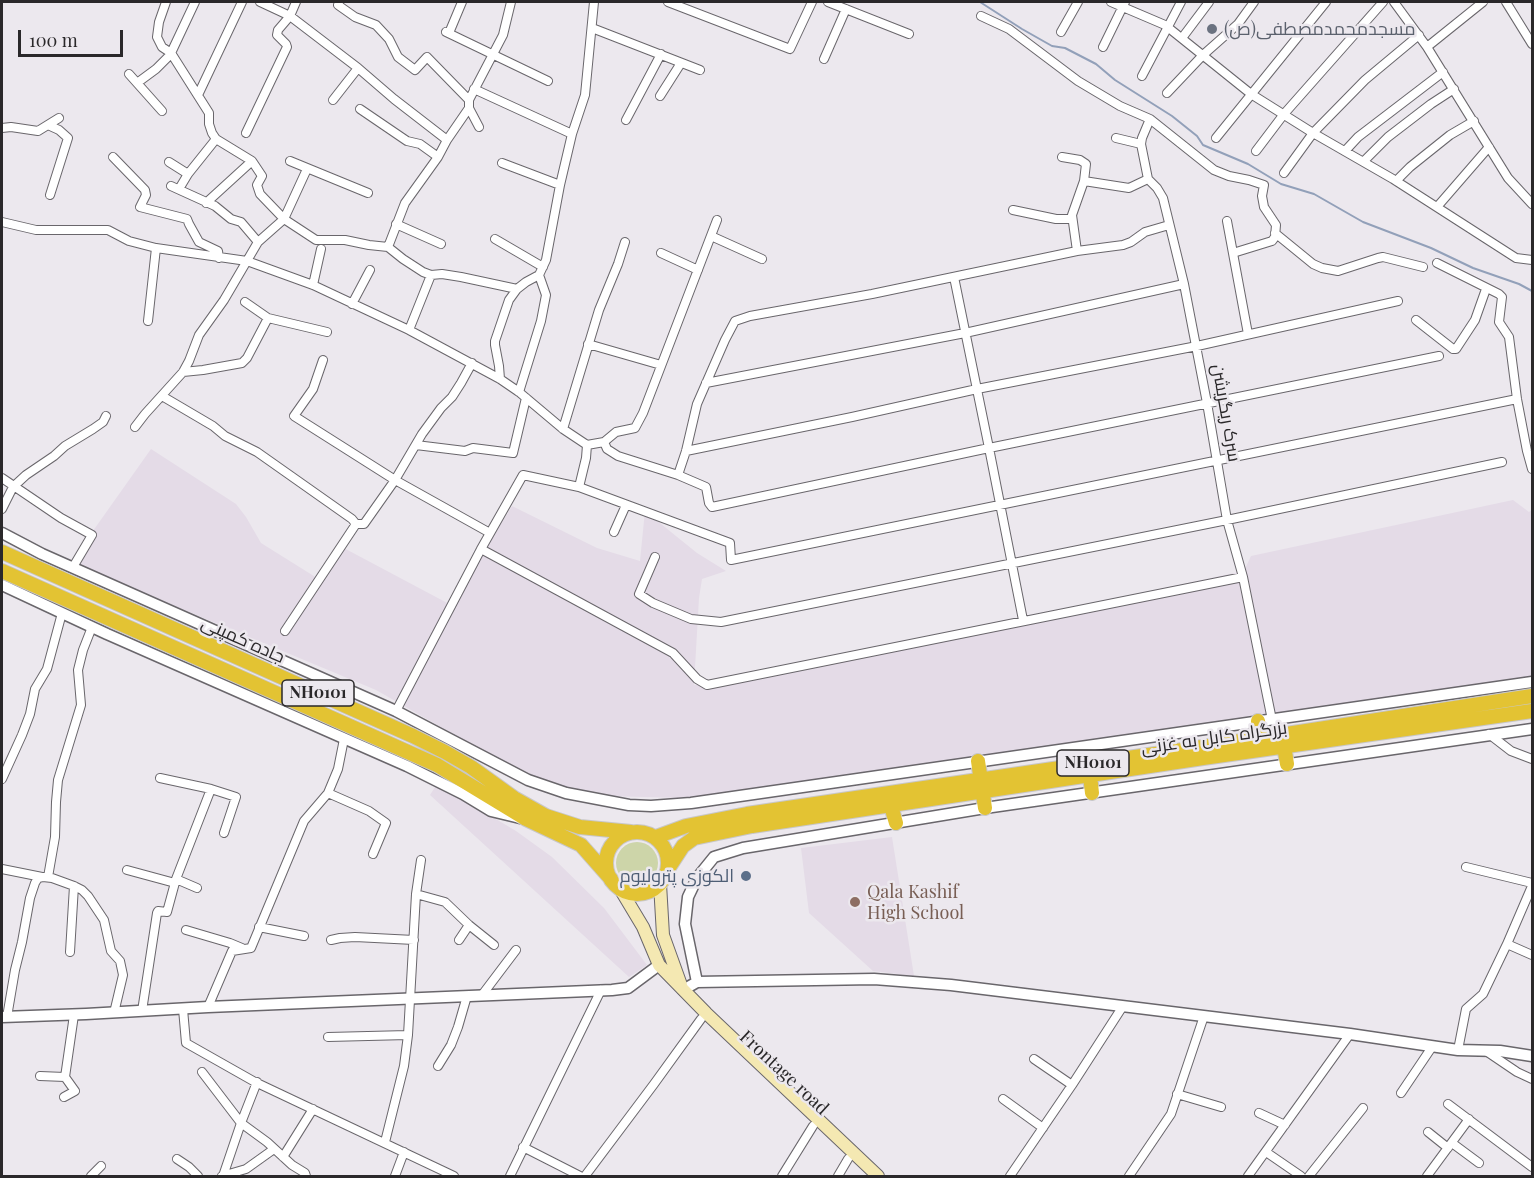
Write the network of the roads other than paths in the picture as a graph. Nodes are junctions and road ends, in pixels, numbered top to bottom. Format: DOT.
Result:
graph roads {
  1 [pos="166,2"];
  2 [pos="195,2"];
  3 [pos="242,2"];
  4 [pos="260,2"];
  5 [pos="296,2"];
  6 [pos="339,2"];
  7 [pos="462,2"];
  8 [pos="512,2"];
  9 [pos="594,2"];
  10 [pos="668,2"];
  11 [pos="812,2"];
  12 [pos="828,2"];
  13 [pos="1078,2"];
  14 [pos="1111,2"];
  15 [pos="1181,2"];
  16 [pos="1209,2"];
  17 [pos="1254,2"];
  18 [pos="1326,2"];
  19 [pos="1383,2"];
  20 [pos="1394,2"];
  21 [pos="1483,2"];
  22 [pos="1510,3"];
  23 [pos="1124,4"];
  24 [pos="846,9"];
  25 [pos="290,16"];
  26 [pos="981,16"];
  27 [pos="1168,27"];
  28 [pos="592,28"];
  29 [pos="1061,32"];
  30 [pos="909,34"];
  31 [pos="1419,35"];
  32 [pos="1182,38"];
  33 [pos="1533,44"];
  34 [pos="1103,47"];
  35 [pos="1427,47"];
  36 [pos="171,53"];
  37 [pos="661,54"];
  38 [pos="492,55"];
  39 [pos="1203,55"];
  40 [pos="825,59"];
  41 [pos="681,63"];
  42 [pos="358,68"];
  43 [pos="700,70"];
  44 [pos="1443,72"];
  45 [pos="129,74"];
  46 [pos="1142,76"];
  47 [pos="548,81"];
  48 [pos="137,83"];
  49 [pos="474,89"];
  50 [pos="1454,89"];
  51 [pos="1167,93"];
  52 [pos="1251,94"];
  53 [pos="198,95"];
  54 [pos="660,96"];
  55 [pos="333,100"];
  56 [pos="469,104"];
  57 [pos="360,109"];
  58 [pos="162,111"];
  59 [pos="1284,114"];
  60 [pos="59,118"];
  61 [pos="1150,119"];
  62 [pos="626,120"];
  63 [pos="1474,121"];
  64 [pos="48,125"];
  65 [pos="480,127"];
  66 [pos="2,128"];
  67 [pos="1313,133"];
  68 [pos="246,134"];
  69 [pos="572,134"];
  70 [pos="1116,138"];
  71 [pos="1216,138"];
  72 [pos="216,139"];
  73 [pos="447,140"];
  74 [pos="1141,144"];
  75 [pos="1490,147"];
  76 [pos="1256,151"];
  77 [pos="1345,151"];
  78 [pos="113,157"];
  79 [pos="438,157"];
  80 [pos="1062,157"];
  81 [pos="252,161"];
  82 [pos="290,161"];
  83 [pos="1364,161"];
  84 [pos="169,162"];
  85 [pos="502,163"];
  86 [pos="307,169"];
  87 [pos="1284,173"];
  88 [pos="188,174"];
  89 [pos="1148,179"];
  90 [pos="1084,181"];
  91 [pos="1396,181"];
  92 [pos="560,185"];
  93 [pos="368,193"];
  94 [pos="50,195"];
  95 [pos="206,203"];
  96 [pos="1533,204"];
  97 [pos="1437,207"];
  98 [pos="1013,210"];
  99 [pos="284,219"];
  100 [pos="1072,219"];
  101 [pos="717,220"];
  102 [pos="1227,221"];
  103 [pos="2,222"];
  104 [pos="396,224"];
  105 [pos="1169,225"];
  106 [pos="1275,233"];
  107 [pos="711,236"];
  108 [pos="495,239"];
  109 [pos="258,242"];
  110 [pos="625,242"];
  111 [pos="441,243"];
  112 [pos="388,247"];
  113 [pos="156,248"];
  114 [pos="321,249"];
  115 [pos="1077,250"];
  116 [pos="661,253"];
  117 [pos="1233,253"];
  118 [pos="219,258"];
  119 [pos="762,259"];
  120 [pos="1533,260"];
  121 [pos="247,261"];
  122 [pos="1437,263"];
  123 [pos="1423,267"];
  124 [pos="370,270"];
  125 [pos="698,270"];
  126 [pos="541,271"];
  127 [pos="431,274"];
  128 [pos="954,277"];
  129 [pos="1184,284"];
  130 [pos="313,285"];
  131 [pos="517,289"];
  132 [pos="1486,289"];
  133 [pos="1398,301"];
  134 [pos="245,302"];
  135 [pos="352,304"];
  136 [pos="268,318"];
  137 [pos="1416,320"];
  138 [pos="148,321"];
  139 [pos="409,330"];
  140 [pos="327,332"];
  141 [pos="965,333"];
  142 [pos="1248,334"];
  143 [pos="588,344"];
  144 [pos="1197,346"];
  145 [pos="1439,356"];
  146 [pos="323,360"];
  147 [pos="472,363"];
  148 [pos="661,365"];
  149 [pos="183,372"];
  150 [pos="500,379"];
  151 [pos="706,383"];
  152 [pos="977,389"];
  153 [pos="522,395"];
  154 [pos="162,396"];
  155 [pos="1517,399"];
  156 [pos="1208,403"];
  157 [pos="106,416"];
  158 [pos="135,427"];
  159 [pos="563,429"];
  160 [pos="604,442"];
  161 [pos="416,445"];
  162 [pos="587,445"];
  163 [pos="989,448"];
  164 [pos="686,451"];
  165 [pos="1217,460"];
  166 [pos="1502,462"];
  167 [pos="1533,469"];
  168 [pos="678,475"];
  169 [pos="2,478"];
  170 [pos="395,480"];
  171 [pos="13,487"];
  172 [pos="579,487"];
  173 [pos="626,505"];
  174 [pos="1000,505"];
  175 [pos="2,509"];
  176 [pos="1227,520"];
  177 [pos="356,525"];
  178 [pos="614,532"];
  179 [pos="2,533"];
  180 [pos="490,533"];
  181 [pos="481,549"];
  182 [pos="2,552"];
  183 [pos="656,557"];
  184 [pos="1011,563"];
  185 [pos="73,567"];
  186 [pos="2,571"];
  187 [pos="1243,577"];
  188 [pos="2,585"];
  189 [pos="62,613"];
  190 [pos="1023,620"];
  191 [pos="92,627"];
  192 [pos="285,631"];
  193 [pos="1533,681"];
  194 [pos="1533,696"];
  195 [pos="396,711"];
  196 [pos="1533,711"];
  197 [pos="1265,721"];
  198 [pos="1533,729"];
  199 [pos="1489,734"];
  200 [pos="1261,738"];
  201 [pos="344,739"];
  202 [pos="1245,746"];
  203 [pos="1284,746"];
  204 [pos="1533,759"];
  205 [pos="978,761"];
  206 [pos="1287,764"];
  207 [pos="1090,775"];
  208 [pos="160,778"];
  209 [pos="2,779"];
  210 [pos="981,785"];
  211 [pos="211,789"];
  212 [pos="328,793"];
  213 [pos="1092,793"];
  214 [pos="891,806"];
  215 [pos="985,808"];
  216 [pos="526,819"];
  217 [pos="896,823"];
  218 [pos="631,832"];
  219 [pos="224,833"];
  220 [pos="656,837"];
  221 [pos="373,855"];
  222 [pos="421,860"];
  223 [pos="1467,867"];
  224 [pos="2,869"];
  225 [pos="668,869"];
  226 [pos="127,870"];
  227 [pos="45,878"];
  228 [pos="175,881"];
  229 [pos="615,883"];
  230 [pos="660,884"];
  231 [pos="1533,885"];
  232 [pos="74,886"];
  233 [pos="197,888"];
  234 [pos="416,894"];
  235 [pos="469,925"];
  236 [pos="260,927"];
  237 [pos="186,930"];
  238 [pos="304,936"];
  239 [pos="331,940"];
  240 [pos="414,940"];
  241 [pos="459,940"];
  242 [pos="1507,944"];
  243 [pos="494,945"];
  244 [pos="242,949"];
  245 [pos="516,950"];
  246 [pos="70,952"];
  247 [pos="1533,955"];
  248 [pos="658,966"];
  249 [pos="697,982"];
  250 [pos="601,990"];
  251 [pos="683,990"];
  252 [pos="482,995"];
  253 [pos="467,996"];
  254 [pos="410,999"];
  255 [pos="1123,1006"];
  256 [pos="208,1007"];
  257 [pos="183,1009"];
  258 [pos="142,1011"];
  259 [pos="114,1013"];
  260 [pos="74,1015"];
  261 [pos="1204,1016"];
  262 [pos="4,1017"];
  263 [pos="701,1018"];
  264 [pos="1350,1034"];
  265 [pos="408,1035"];
  266 [pos="328,1037"];
  267 [pos="1432,1047"];
  268 [pos="1458,1050"];
  269 [pos="1486,1051"];
  270 [pos="1533,1056"];
  271 [pos="1034,1059"];
  272 [pos="438,1066"];
  273 [pos="202,1072"];
  274 [pos="40,1076"];
  275 [pos="65,1077"];
  276 [pos="1533,1079"];
  277 [pos="257,1082"];
  278 [pos="1072,1086"];
  279 [pos="1401,1093"];
  280 [pos="1178,1094"];
  281 [pos="64,1097"];
  282 [pos="1003,1099"];
  283 [pos="1448,1104"];
  284 [pos="1221,1107"];
  285 [pos="313,1108"];
  286 [pos="1363,1108"];
  287 [pos="1259,1113"];
  288 [pos="1469,1119"];
  289 [pos="241,1123"];
  290 [pos="1285,1125"];
  291 [pos="813,1126"];
  292 [pos="1043,1128"];
  293 [pos="1428,1132"];
  294 [pos="385,1143"];
  295 [pos="1450,1145"];
  296 [pos="523,1147"];
  297 [pos="274,1149"];
  298 [pos="404,1152"];
  299 [pos="1266,1152"];
  300 [pos="283,1157"];
  301 [pos="177,1159"];
  302 [pos="848,1159"];
  303 [pos="1479,1163"];
  304 [pos="101,1166"];
  305 [pos="1533,1167"];
  306 [pos="91,1176"];
  307 [pos="198,1176"];
  308 [pos="223,1176"];
  309 [pos="306,1176"];
  310 [pos="395,1176"];
  311 [pos="454,1176"];
  312 [pos="510,1176"];
  313 [pos="580,1176"];
  314 [pos="585,1176"];
  315 [pos="782,1176"];
  316 [pos="838,1176"];
  317 [pos="867,1176"];
  318 [pos="878,1176"];
  319 [pos="1010,1176"];
  320 [pos="1129,1176"];
  321 [pos="1248,1176"];
  322 [pos="1301,1176"];
  323 [pos="1309,1176"];
  324 [pos="1427,1176"];
  1 -- 36 [label="street"];
  2 -- 36 [label="street"];
  3 -- 53 [label="street"];
  4 -- 25 [label="street"];
  5 -- 25 [label="street"];
  6 -- 56 [label="street"];
  7 -- 38 [label="street"];
  8 -- 38 [label="street"];
  9 -- 28 [label="street"];
  10 -- 11 [label="street"];
  12 -- 24 [label="street"];
  13 -- 29 [label="street"];
  14 -- 23 [label="street"];
  15 -- 27 [label="street"];
  16 -- 32 [label="street"];
  17 -- 39 [label="street"];
  18 -- 52 [label="street"];
  19 -- 59 [label="street"];
  20 -- 31 [label="street"];
  21 -- 35 [label="street"];
  22 -- 33 [label="street"];
  23 -- 27 [label="street"];
  23 -- 34 [label="street"];
  24 -- 30 [label="street"];
  24 -- 40 [label="street"];
  25 -- 42 [label="street"];
  25 -- 68 [label="street"];
  26 -- 61 [label="street"];
  27 -- 32 [label="street"];
  27 -- 46 [label="street"];
  28 -- 37 [label="street"];
  28 -- 69 [label="street"];
  31 -- 35 [label="street"];
  31 -- 67 [label="street"];
  32 -- 39 [label="street"];
  35 -- 44 [label="street"];
  36 -- 48 [label="street"];
  36 -- 53 [label="street"];
  37 -- 41 [label="street"];
  37 -- 62 [label="street"];
  38 -- 47 [label="street"];
  38 -- 49 [label="street"];
  39 -- 51 [label="street"];
  39 -- 52 [label="street"];
  41 -- 43 [label="street"];
  41 -- 54 [label="street"];
  42 -- 55 [label="street"];
  42 -- 73 [label="street"];
  44 -- 50 [label="street"];
  44 -- 77 [label="street"];
  45 -- 48 [label="street"];
  48 -- 58 [label="street"];
  49 -- 56 [label="street"];
  49 -- 69 [label="street"];
  50 -- 63 [label="street"];
  50 -- 83 [label="street"];
  52 -- 59 [label="street"];
  52 -- 71 [label="street"];
  53 -- 72 [label="street"];
  56 -- 65 [label="street"];
  56 -- 73 [label="street"];
  57 -- 79 [label="street"];
  59 -- 67 [label="street"];
  59 -- 76 [label="street"];
  60 -- 64 [label="street"];
  61 -- 74 [label="street"];
  61 -- 106 [label="street"];
  63 -- 75 [label="street"];
  63 -- 91 [label="street"];
  64 -- 66 [label="street"];
  64 -- 94 [label="street"];
  67 -- 77 [label="street"];
  67 -- 87 [label="street"];
  69 -- 92 [label="street"];
  70 -- 74 [label="street"];
  72 -- 81 [label="street"];
  72 -- 88 [label="street"];
  73 -- 79 [label="street"];
  74 -- 89 [label="street, سرک ریگریشن"];
  75 -- 96 [label="street"];
  75 -- 97 [label="street"];
  77 -- 83 [label="street"];
  78 -- 118 [label="street"];
  79 -- 104 [label="street"];
  80 -- 90 [label="street"];
  81 -- 95 [label="street"];
  81 -- 99 [label="street"];
  82 -- 86 [label="street"];
  83 -- 91 [label="street"];
  84 -- 88 [label="street"];
  85 -- 92 [label="street"];
  86 -- 93 [label="street"];
  86 -- 99 [label="street"];
  88 -- 95 [label="street"];
  89 -- 90 [label="street"];
  89 -- 105 [label="street, سرک ریگریشن"];
  90 -- 100 [label="street"];
  91 -- 97 [label="street"];
  92 -- 126 [label="street"];
  95 -- 109 [label="street"];
  97 -- 120 [label="street"];
  98 -- 100 [label="street"];
  99 -- 109 [label="street"];
  99 -- 112 [label="street"];
  100 -- 115 [label="street"];
  101 -- 107 [label="street"];
  102 -- 117 [label="street"];
  103 -- 113 [label="street"];
  104 -- 111 [label="street"];
  104 -- 112 [label="street"];
  105 -- 115 [label="street"];
  105 -- 129 [label="street, سرک ریگریشن"];
  106 -- 117 [label="street"];
  106 -- 123 [label="street"];
  107 -- 119 [label="street"];
  107 -- 125 [label="street"];
  108 -- 126 [label="street"];
  109 -- 121 [label="street"];
  110 -- 143 [label="street"];
  112 -- 127 [label="street"];
  113 -- 118 [label="street"];
  113 -- 138 [label="street"];
  114 -- 130 [label="street"];
  115 -- 128 [label="street"];
  116 -- 125 [label="street"];
  117 -- 142 [label="street"];
  118 -- 121 [label="street"];
  121 -- 130 [label="street"];
  121 -- 149 [label="street"];
  122 -- 132 [label="street"];
  124 -- 135 [label="street"];
  125 -- 148 [label="street"];
  126 -- 131 [label="street"];
  126 -- 153 [label="street"];
  127 -- 131 [label="street"];
  127 -- 139 [label="street"];
  128 -- 141 [label="street"];
  128 -- 151 [label="street"];
  129 -- 141 [label="street"];
  129 -- 144 [label="street, سرک ریگریشن"];
  130 -- 135 [label="street"];
  131 -- 150 [label="street"];
  132 -- 137 [label="street"];
  132 -- 155 [label="street"];
  133 -- 142 [label="street"];
  134 -- 136 [label="street"];
  135 -- 139 [label="street"];
  136 -- 140 [label="street"];
  136 -- 149 [label="street"];
  139 -- 147 [label="street"];
  141 -- 151 [label="street"];
  141 -- 152 [label="street"];
  142 -- 144 [label="street"];
  143 -- 148 [label="street"];
  143 -- 159 [label="street"];
  144 -- 152 [label="street"];
  144 -- 156 [label="street, سرک ریگریشن"];
  145 -- 156 [label="street"];
  146 -- 170 [label="street"];
  147 -- 150 [label="street"];
  147 -- 161 [label="street"];
  148 -- 160 [label="street"];
  149 -- 154 [label="street"];
  150 -- 153 [label="street"];
  151 -- 164 [label="street"];
  152 -- 163 [label="street"];
  152 -- 164 [label="street"];
  153 -- 159 [label="street"];
  153 -- 161 [label="street"];
  154 -- 158 [label="street"];
  154 -- 177 [label="street"];
  155 -- 165 [label="street"];
  155 -- 167 [label="street"];
  156 -- 163 [label="street"];
  156 -- 165 [label="street, سرک ریگریشن"];
  157 -- 171 [label="street"];
  159 -- 162 [label="street"];
  160 -- 162 [label="street"];
  160 -- 168 [label="street"];
  161 -- 170 [label="street"];
  162 -- 172 [label="street"];
  163 -- 168 [label="street"];
  163 -- 174 [label="street"];
  164 -- 168 [label="street"];
  165 -- 174 [label="street"];
  165 -- 176 [label="street, سرک ریگریشن"];
  166 -- 176 [label="street"];
  169 -- 171 [label="street"];
  170 -- 177 [label="street"];
  170 -- 180 [label="street"];
  171 -- 175 [label="street"];
  171 -- 185 [label="street"];
  172 -- 173 [label="street"];
  172 -- 180 [label="street"];
  173 -- 174 [label="street"];
  173 -- 178 [label="street"];
  174 -- 184 [label="street"];
  176 -- 184 [label="street"];
  176 -- 187 [label="street, سرک ریگریشن"];
  177 -- 192 [label="street"];
  179 -- 185 [label="street"];
  180 -- 181 [label="street"];
  181 -- 190 [label="street"];
  181 -- 195 [label="street"];
  182 -- 218 [label="highway, جاده کمپنی / NH0101"];
  183 -- 184 [label="street"];
  184 -- 190 [label="street"];
  185 -- 195 [label="street"];
  186 -- 216 [label="highway, جاده کمپنی / NH0101"];
  187 -- 190 [label="street"];
  187 -- 197 [label="street, سرک ریگریشن"];
  188 -- 189 [label="street"];
  189 -- 191 [label="street"];
  189 -- 209 [label="street"];
  191 -- 201 [label="street"];
  191 -- 227 [label="street"];
  193 -- 197 [label="street"];
  194 -- 200 [label="highway, بزرگراه کابل به غزنی / NH0101"];
  195 -- 205 [label="street"];
  196 -- 203 [label="highway, بزرگراه کابل به غزنی / NH0101"];
  197 -- 200 [label="highway"];
  197 -- 205 [label="street"];
  198 -- 199 [label="street"];
  199 -- 204 [label="street"];
  199 -- 206 [label="street"];
  200 -- 202 [label="highway, بزرگراه کابل به غزنی / NH0101"];
  201 -- 212 [label="street"];
  201 -- 216 [label="street"];
  202 -- 203 [label="highway, بزرگراه کابل به غزنی / NH0101"];
  202 -- 207 [label="highway, بزرگراه کابل به غزنی / NH0101"];
  202 -- 210 [label="highway, بزرگراه کابل به غزنی / NH0101"];
  203 -- 206 [label="highway"];
  205 -- 210 [label="highway"];
  206 -- 213 [label="street"];
  207 -- 210 [label="highway, بزرگراه کابل به غزنی / NH0101"];
  207 -- 213 [label="highway"];
  208 -- 211 [label="street"];
  210 -- 214 [label="highway, بزرگراه کابل به غزنی / NH0101"];
  210 -- 215 [label="highway"];
  210 -- 220 [label="highway, بزرگراه کابل به غزنی / NH0101"];
  211 -- 219 [label="street"];
  211 -- 228 [label="street"];
  212 -- 221 [label="street"];
  212 -- 236 [label="street"];
  213 -- 215 [label="street"];
  214 -- 217 [label="highway"];
  214 -- 225 [label="highway, بزرگراه کابل به غزنی / NH0101"];
  215 -- 217 [label="street"];
  216 -- 229 [label="highway, جاده کمپنی / NH0101"];
  217 -- 249 [label="street"];
  218 -- 220 [label="highway, NH0101"];
  218 -- 229 [label="highway"];
  220 -- 225 [label="highway"];
  222 -- 234 [label="street"];
  223 -- 231 [label="street"];
  224 -- 227 [label="street"];
  225 -- 230 [label="highway, NH0101"];
  226 -- 228 [label="street"];
  227 -- 232 [label="street"];
  227 -- 262 [label="street"];
  228 -- 233 [label="street"];
  228 -- 258 [label="street"];
  229 -- 230 [label="highway"];
  229 -- 248 [label="main road"];
  230 -- 251 [label="main road"];
  231 -- 242 [label="street"];
  232 -- 246 [label="street"];
  232 -- 259 [label="street"];
  234 -- 235 [label="street"];
  234 -- 240 [label="street"];
  235 -- 241 [label="street"];
  235 -- 243 [label="street"];
  236 -- 238 [label="street"];
  236 -- 244 [label="street"];
  237 -- 244 [label="street"];
  239 -- 240 [label="street"];
  240 -- 254 [label="street"];
  242 -- 247 [label="street"];
  242 -- 268 [label="street"];
  244 -- 256 [label="street"];
  245 -- 252 [label="street"];
  248 -- 250 [label="street"];
  248 -- 251 [label="main road"];
  249 -- 251 [label="street"];
  249 -- 255 [label="street"];
  250 -- 252 [label="street"];
  250 -- 296 [label="street"];
  251 -- 263 [label="main road, Frontage road"];
  251 -- 318 [label="main road"];
  252 -- 253 [label="street"];
  253 -- 254 [label="street"];
  253 -- 272 [label="street"];
  254 -- 256 [label="street"];
  254 -- 265 [label="street"];
  255 -- 261 [label="street"];
  255 -- 278 [label="street"];
  256 -- 257 [label="street"];
  257 -- 258 [label="street"];
  257 -- 277 [label="street"];
  258 -- 259 [label="street"];
  259 -- 260 [label="street"];
  260 -- 262 [label="street"];
  260 -- 275 [label="street"];
  261 -- 264 [label="street"];
  261 -- 280 [label="street"];
  263 -- 291 [label="main road, Frontage road"];
  263 -- 314 [label="street"];
  264 -- 267 [label="street"];
  264 -- 290 [label="street"];
  265 -- 266 [label="street"];
  265 -- 294 [label="street"];
  267 -- 268 [label="street"];
  267 -- 279 [label="street"];
  268 -- 269 [label="street"];
  269 -- 270 [label="street"];
  269 -- 276 [label="street"];
  271 -- 278 [label="street"];
  273 -- 289 [label="street"];
  274 -- 275 [label="street"];
  275 -- 281 [label="street"];
  277 -- 285 [label="street"];
  277 -- 289 [label="street"];
  278 -- 292 [label="street"];
  280 -- 284 [label="street"];
  280 -- 320 [label="street"];
  282 -- 292 [label="street"];
  283 -- 288 [label="street"];
  285 -- 294 [label="street"];
  285 -- 300 [label="street"];
  286 -- 323 [label="street"];
  287 -- 290 [label="street"];
  288 -- 295 [label="street"];
  288 -- 305 [label="street"];
  289 -- 297 [label="street"];
  289 -- 308 [label="street"];
  290 -- 299 [label="street"];
  291 -- 302 [label="main road, Frontage road"];
  291 -- 315 [label="street"];
  292 -- 319 [label="street"];
  293 -- 295 [label="street"];
  294 -- 298 [label="street"];
  295 -- 303 [label="street"];
  295 -- 324 [label="street"];
  296 -- 312 [label="street"];
  296 -- 313 [label="street"];
  297 -- 300 [label="street"];
  297 -- 308 [label="street"];
  298 -- 310 [label="street"];
  298 -- 311 [label="street"];
  299 -- 321 [label="street"];
  299 -- 322 [label="street"];
  300 -- 309 [label="street"];
  301 -- 307 [label="street"];
  302 -- 316 [label="street"];
  302 -- 317 [label="main road, Frontage road"];
  304 -- 306 [label="street"];
}
